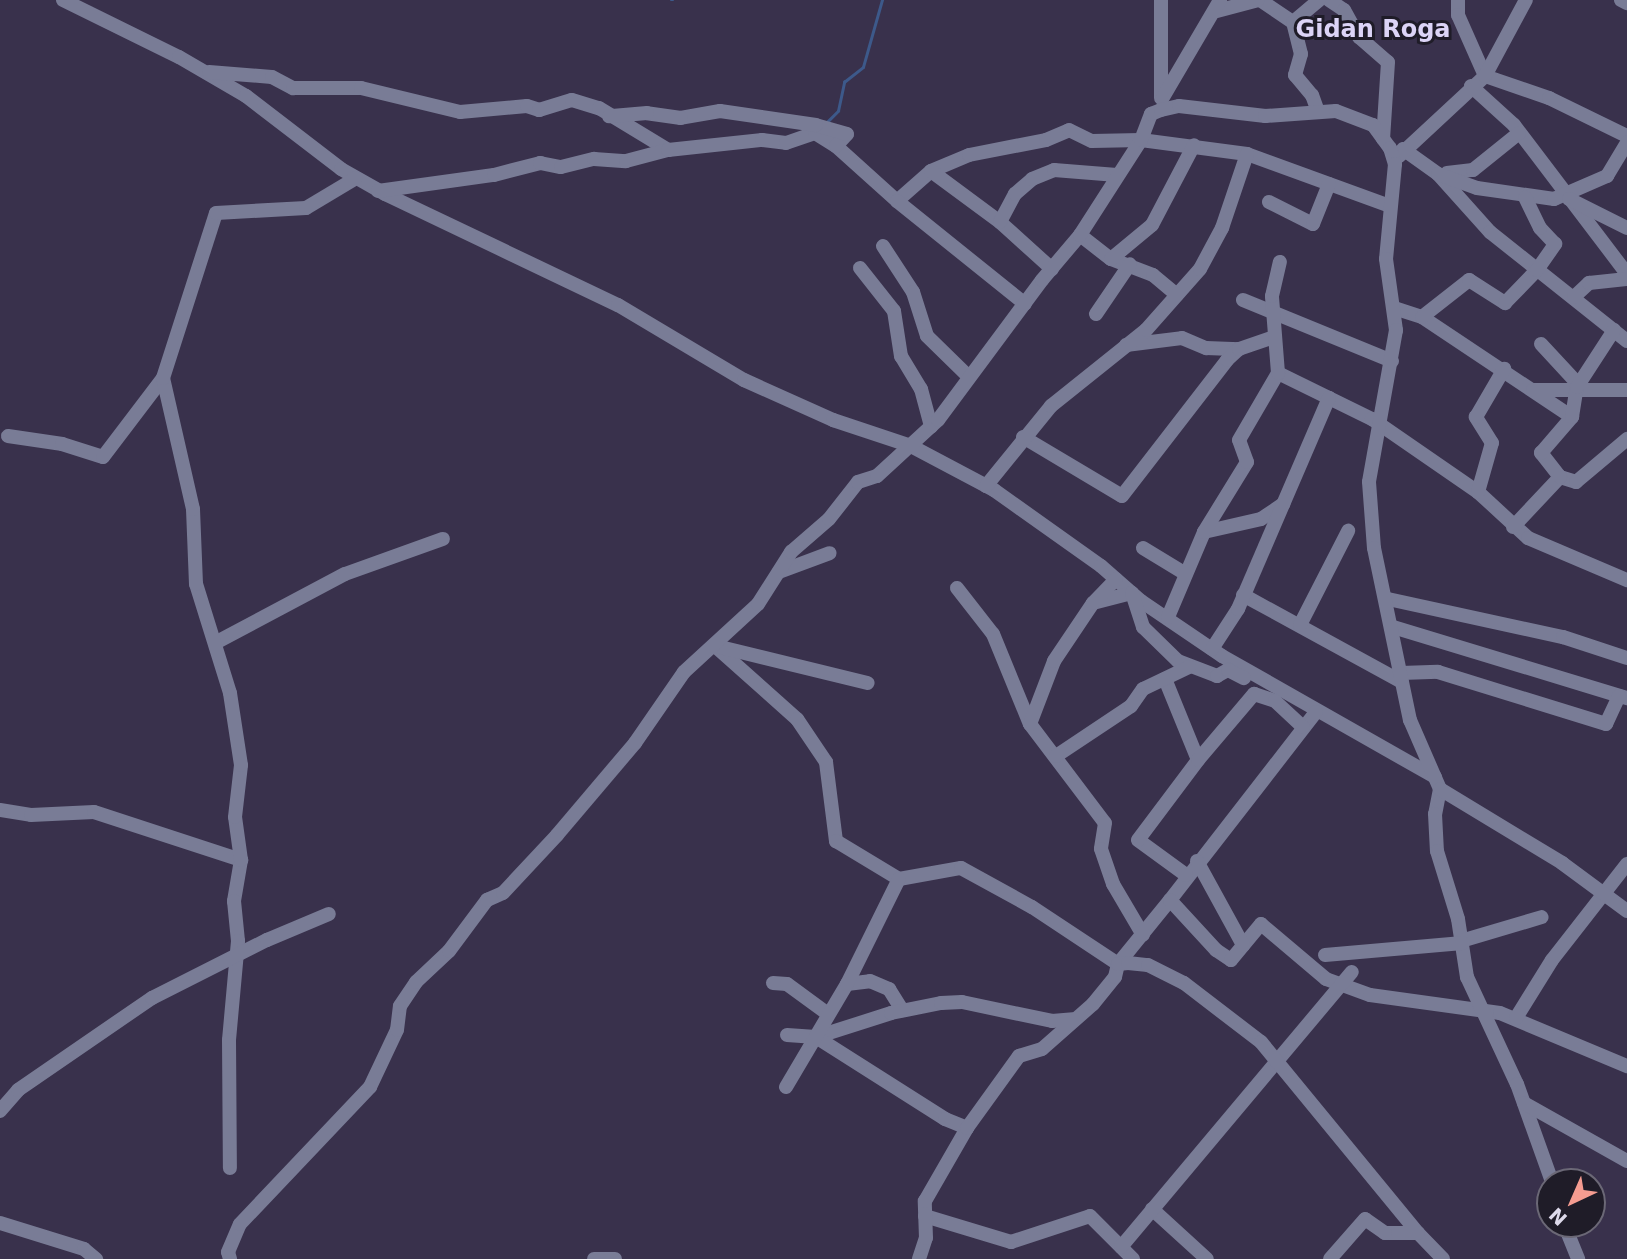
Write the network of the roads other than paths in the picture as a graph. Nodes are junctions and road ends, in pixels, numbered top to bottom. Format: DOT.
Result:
graph roads {
  1 [pos="63,0"];
  2 [pos="1161,0"];
  3 [pos="1259,0"];
  4 [pos="1319,0"];
  5 [pos="1329,0"];
  6 [pos="1458,0"];
  7 [pos="1526,0"];
  8 [pos="1621,0"];
  9 [pos="1627,3"];
  10 [pos="1218,6"];
  11 [pos="1293,23"];
  12 [pos="204,71"];
  13 [pos="1485,76"];
  14 [pos="1471,86"];
  15 [pos="1161,104"];
  16 [pos="1317,109"];
  17 [pos="609,116"];
  18 [pos="1519,133"];
  19 [pos="1627,136"];
  20 [pos="1383,139"];
  21 [pos="1141,140"];
  22 [pos="1627,143"];
  23 [pos="1194,145"];
  24 [pos="836,146"];
  25 [pos="1403,149"];
  26 [pos="668,150"];
  27 [pos="1247,154"];
  28 [pos="1395,163"];
  29 [pos="931,171"];
  30 [pos="1438,174"];
  31 [pos="1117,175"];
  32 [pos="356,178"];
  33 [pos="1329,184"];
  34 [pos="378,191"];
  35 [pos="1565,197"];
  36 [pos="897,201"];
  37 [pos="1269,202"];
  38 [pos="1527,204"];
  39 [pos="1390,206"];
  40 [pos="1000,222"];
  41 [pos="1627,228"];
  42 [pos="1080,235"];
  43 [pos="883,246"];
  44 [pos="1111,259"];
  45 [pos="1280,262"];
  46 [pos="1130,264"];
  47 [pos="860,268"];
  48 [pos="1052,269"];
  49 [pos="1537,270"];
  50 [pos="1627,276"];
  51 [pos="1177,295"];
  52 [pos="1574,297"];
  53 [pos="1243,300"];
  54 [pos="1025,304"];
  55 [pos="1394,308"];
  56 [pos="1273,312"];
  57 [pos="1096,314"];
  58 [pos="1422,317"];
  59 [pos="1614,330"];
  60 [pos="1273,337"];
  61 [pos="1627,341"];
  62 [pos="1541,344"];
  63 [pos="1124,345"];
  64 [pos="1239,349"];
  65 [pos="1392,361"];
  66 [pos="1504,369"];
  67 [pos="1278,373"];
  68 [pos="970,377"];
  69 [pos="163,378"];
  70 [pos="1578,385"];
  71 [pos="1533,390"];
  72 [pos="1627,390"];
  73 [pos="1329,398"];
  74 [pos="1572,417"];
  75 [pos="931,427"];
  76 [pos="1381,427"];
  77 [pos="8,436"];
  78 [pos="1023,437"];
  79 [pos="1627,439"];
  80 [pos="911,446"];
  81 [pos="1560,477"];
  82 [pos="985,485"];
  83 [pos="1478,492"];
  84 [pos="1284,503"];
  85 [pos="1513,527"];
  86 [pos="1348,531"];
  87 [pos="1203,532"];
  88 [pos="443,539"];
  89 [pos="1143,548"];
  90 [pos="830,553"];
  91 [pos="779,572"];
  92 [pos="1186,574"];
  93 [pos="1116,579"];
  94 [pos="1627,580"];
  95 [pos="957,588"];
  96 [pos="1132,593"];
  97 [pos="1243,595"];
  98 [pos="1388,599"];
  99 [pos="1093,603"];
  100 [pos="1168,617"];
  101 [pos="1300,625"];
  102 [pos="1393,627"];
  103 [pos="215,643"];
  104 [pos="715,646"];
  105 [pos="1212,649"];
  106 [pos="1627,658"];
  107 [pos="1189,667"];
  108 [pos="1402,677"];
  109 [pos="1165,679"];
  110 [pos="869,683"];
  111 [pos="1623,697"];
  112 [pos="1276,701"];
  113 [pos="1316,712"];
  114 [pos="1030,724"];
  115 [pos="1303,727"];
  116 [pos="1056,756"];
  117 [pos="1198,760"];
  118 [pos="1437,783"];
  119 [pos="0,810"];
  120 [pos="241,860"];
  121 [pos="1197,861"];
  122 [pos="1627,864"];
  123 [pos="1186,875"];
  124 [pos="899,879"];
  125 [pos="1605,895"];
  126 [pos="1170,900"];
  127 [pos="1627,911"];
  128 [pos="329,914"];
  129 [pos="1542,917"];
  130 [pos="1143,934"];
  131 [pos="1462,942"];
  132 [pos="1243,945"];
  133 [pos="1325,955"];
  134 [pos="234,957"];
  135 [pos="1118,964"];
  136 [pos="1352,972"];
  137 [pos="773,983"];
  138 [pos="847,984"];
  139 [pos="902,1010"];
  140 [pos="1487,1011"];
  141 [pos="828,1014"];
  142 [pos="1516,1018"];
  143 [pos="1073,1019"];
  144 [pos="787,1035"];
  145 [pos="816,1037"];
  146 [pos="1277,1062"];
  147 [pos="1627,1066"];
  148 [pos="786,1087"];
  149 [pos="1524,1103"];
  150 [pos="0,1111"];
  151 [pos="967,1128"];
  152 [pos="1627,1161"];
  153 [pos="230,1168"];
  154 [pos="1547,1168"];
  155 [pos="1152,1209"];
  156 [pos="925,1216"];
  157 [pos="0,1223"];
  158 [pos="1418,1233"];
  159 [pos="1570,1238"];
  160 [pos="1121,1247"];
  161 [pos="96,1259"];
  162 [pos="230,1259"];
  163 [pos="594,1259"];
  164 [pos="615,1259"];
  165 [pos="919,1259"];
  166 [pos="1133,1259"];
  167 [pos="1207,1259"];
  168 [pos="1331,1259"];
  169 [pos="1443,1259"];
  170 [pos="1578,1259"];
  1 -- 12 [label="street"];
  2 -- 15 [label="street"];
  3 -- 10 [label="street"];
  3 -- 11 [label="street"];
  4 -- 11 [label="street"];
  5 -- 20 [label="street"];
  6 -- 13 [label="street"];
  7 -- 13 [label="street"];
  8 -- 9 [label="street"];
  10 -- 15 [label="street"];
  11 -- 16 [label="street"];
  12 -- 17 [label="street"];
  12 -- 32 [label="street"];
  13 -- 14 [label="street"];
  13 -- 19 [label="street"];
  14 -- 18 [label="street"];
  14 -- 25 [label="street"];
  15 -- 16 [label="street"];
  15 -- 21 [label="street"];
  16 -- 20 [label="street"];
  17 -- 24 [label="street"];
  17 -- 26 [label="street"];
  18 -- 30 [label="street"];
  18 -- 35 [label="street"];
  20 -- 28 [label="street"];
  21 -- 23 [label="street"];
  21 -- 29 [label="street"];
  21 -- 31 [label="street"];
  22 -- 35 [label="street"];
  23 -- 27 [label="street"];
  23 -- 44 [label="street"];
  24 -- 26 [label="street"];
  24 -- 36 [label="street"];
  25 -- 28 [label="street"];
  25 -- 30 [label="street"];
  26 -- 34 [label="street"];
  27 -- 33 [label="street"];
  27 -- 51 [label="street"];
  28 -- 39 [label="street"];
  29 -- 36 [label="street"];
  29 -- 40 [label="street"];
  30 -- 38 [label="street"];
  30 -- 49 [label="street"];
  31 -- 40 [label="street"];
  31 -- 42 [label="street"];
  32 -- 34 [label="street"];
  32 -- 69 [label="street"];
  33 -- 37 [label="street"];
  33 -- 39 [label="street"];
  34 -- 80 [label="street"];
  35 -- 38 [label="street"];
  35 -- 41 [label="street"];
  35 -- 50 [label="street"];
  36 -- 54 [label="street"];
  38 -- 49 [label="street"];
  39 -- 55 [label="street"];
  40 -- 48 [label="street"];
  42 -- 44 [label="street"];
  42 -- 48 [label="street"];
  43 -- 68 [label="street"];
  44 -- 46 [label="street"];
  45 -- 56 [label="street"];
  46 -- 51 [label="street"];
  46 -- 57 [label="street"];
  47 -- 75 [label="street"];
  48 -- 54 [label="street"];
  49 -- 52 [label="street"];
  49 -- 58 [label="street"];
  50 -- 52 [label="street"];
  51 -- 63 [label="street"];
  52 -- 59 [label="street"];
  53 -- 56 [label="street"];
  54 -- 68 [label="street"];
  55 -- 58 [label="street"];
  55 -- 65 [label="street"];
  56 -- 60 [label="street"];
  56 -- 65 [label="street"];
  58 -- 66 [label="street"];
  59 -- 61 [label="street"];
  59 -- 70 [label="street"];
  60 -- 64 [label="street"];
  60 -- 67 [label="street"];
  62 -- 70 [label="street"];
  63 -- 64 [label="street"];
  63 -- 78 [label="street"];
  64 -- 78 [label="street"];
  65 -- 76 [label="street"];
  66 -- 71 [label="street"];
  66 -- 83 [label="street"];
  67 -- 73 [label="street"];
  67 -- 87 [label="street"];
  68 -- 75 [label="street"];
  69 -- 77 [label="street"];
  69 -- 103 [label="street"];
  70 -- 71 [label="street"];
  70 -- 72 [label="street"];
  70 -- 74 [label="street"];
  71 -- 74 [label="street"];
  73 -- 76 [label="street"];
  73 -- 84 [label="street"];
  74 -- 81 [label="street"];
  75 -- 80 [label="street"];
  76 -- 83 [label="street"];
  76 -- 98 [label="street"];
  78 -- 82 [label="street"];
  79 -- 81 [label="street"];
  80 -- 82 [label="street"];
  80 -- 91 [label="street"];
  81 -- 85 [label="street"];
  82 -- 93 [label="street"];
  83 -- 85 [label="street"];
  84 -- 87 [label="street"];
  84 -- 97 [label="street"];
  85 -- 94 [label="street"];
  86 -- 101 [label="street"];
  87 -- 92 [label="street"];
  88 -- 103 [label="street"];
  89 -- 92 [label="street"];
  90 -- 91 [label="street"];
  91 -- 104 [label="street"];
  92 -- 100 [label="street"];
  93 -- 96 [label="street"];
  93 -- 99 [label="street"];
  95 -- 114 [label="street"];
  96 -- 99 [label="street"];
  96 -- 100 [label="street"];
  96 -- 107 [label="street"];
  97 -- 101 [label="street"];
  97 -- 105 [label="street"];
  98 -- 102 [label="street"];
  98 -- 106 [label="street"];
  99 -- 114 [label="street"];
  100 -- 105 [label="street"];
  101 -- 108 [label="street"];
  102 -- 108 [label="street"];
  102 -- 111 [label="street"];
  103 -- 120 [label="street"];
  104 -- 110 [label="street"];
  104 -- 124 [label="street"];
  104 -- 162 [label="street"];
  105 -- 113 [label="street"];
  107 -- 109 [label="street"];
  107 -- 112 [label="street"];
  108 -- 111 [label="street"];
  108 -- 118 [label="street"];
  109 -- 116 [label="street"];
  109 -- 117 [label="street"];
  112 -- 115 [label="street"];
  112 -- 117 [label="street"];
  113 -- 115 [label="street"];
  113 -- 118 [label="street"];
  114 -- 116 [label="street"];
  115 -- 121 [label="street"];
  116 -- 130 [label="street"];
  117 -- 123 [label="street"];
  118 -- 125 [label="street"];
  118 -- 131 [label="street"];
  119 -- 120 [label="street"];
  120 -- 134 [label="street"];
  121 -- 123 [label="street"];
  121 -- 132 [label="street"];
  122 -- 125 [label="street"];
  123 -- 126 [label="street"];
  124 -- 135 [label="street"];
  124 -- 138 [label="street"];
  125 -- 127 [label="street"];
  125 -- 142 [label="street"];
  126 -- 130 [label="street"];
  126 -- 132 [label="street"];
  128 -- 134 [label="street"];
  129 -- 131 [label="street"];
  130 -- 135 [label="street"];
  131 -- 133 [label="street"];
  131 -- 140 [label="street"];
  132 -- 140 [label="street"];
  134 -- 150 [label="street"];
  134 -- 153 [label="street"];
  135 -- 143 [label="street"];
  135 -- 146 [label="street"];
  136 -- 146 [label="street"];
  137 -- 141 [label="street"];
  138 -- 139 [label="street"];
  138 -- 141 [label="street"];
  139 -- 143 [label="street"];
  139 -- 145 [label="street"];
  140 -- 142 [label="street"];
  140 -- 149 [label="street"];
  141 -- 145 [label="street"];
  142 -- 147 [label="street"];
  143 -- 151 [label="street"];
  144 -- 145 [label="street"];
  145 -- 148 [label="street"];
  145 -- 151 [label="street"];
  146 -- 155 [label="street"];
  146 -- 158 [label="street"];
  149 -- 152 [label="street"];
  149 -- 154 [label="street"];
  151 -- 156 [label="street"];
  155 -- 160 [label="street"];
  155 -- 167 [label="street"];
  156 -- 160 [label="street"];
  156 -- 165 [label="street"];
  157 -- 161 [label="street"];
  158 -- 168 [label="street"];
  158 -- 169 [label="street"];
  159 -- 170 [label="street"];
  160 -- 166 [label="street"];
  163 -- 164 [label="street"];
}
